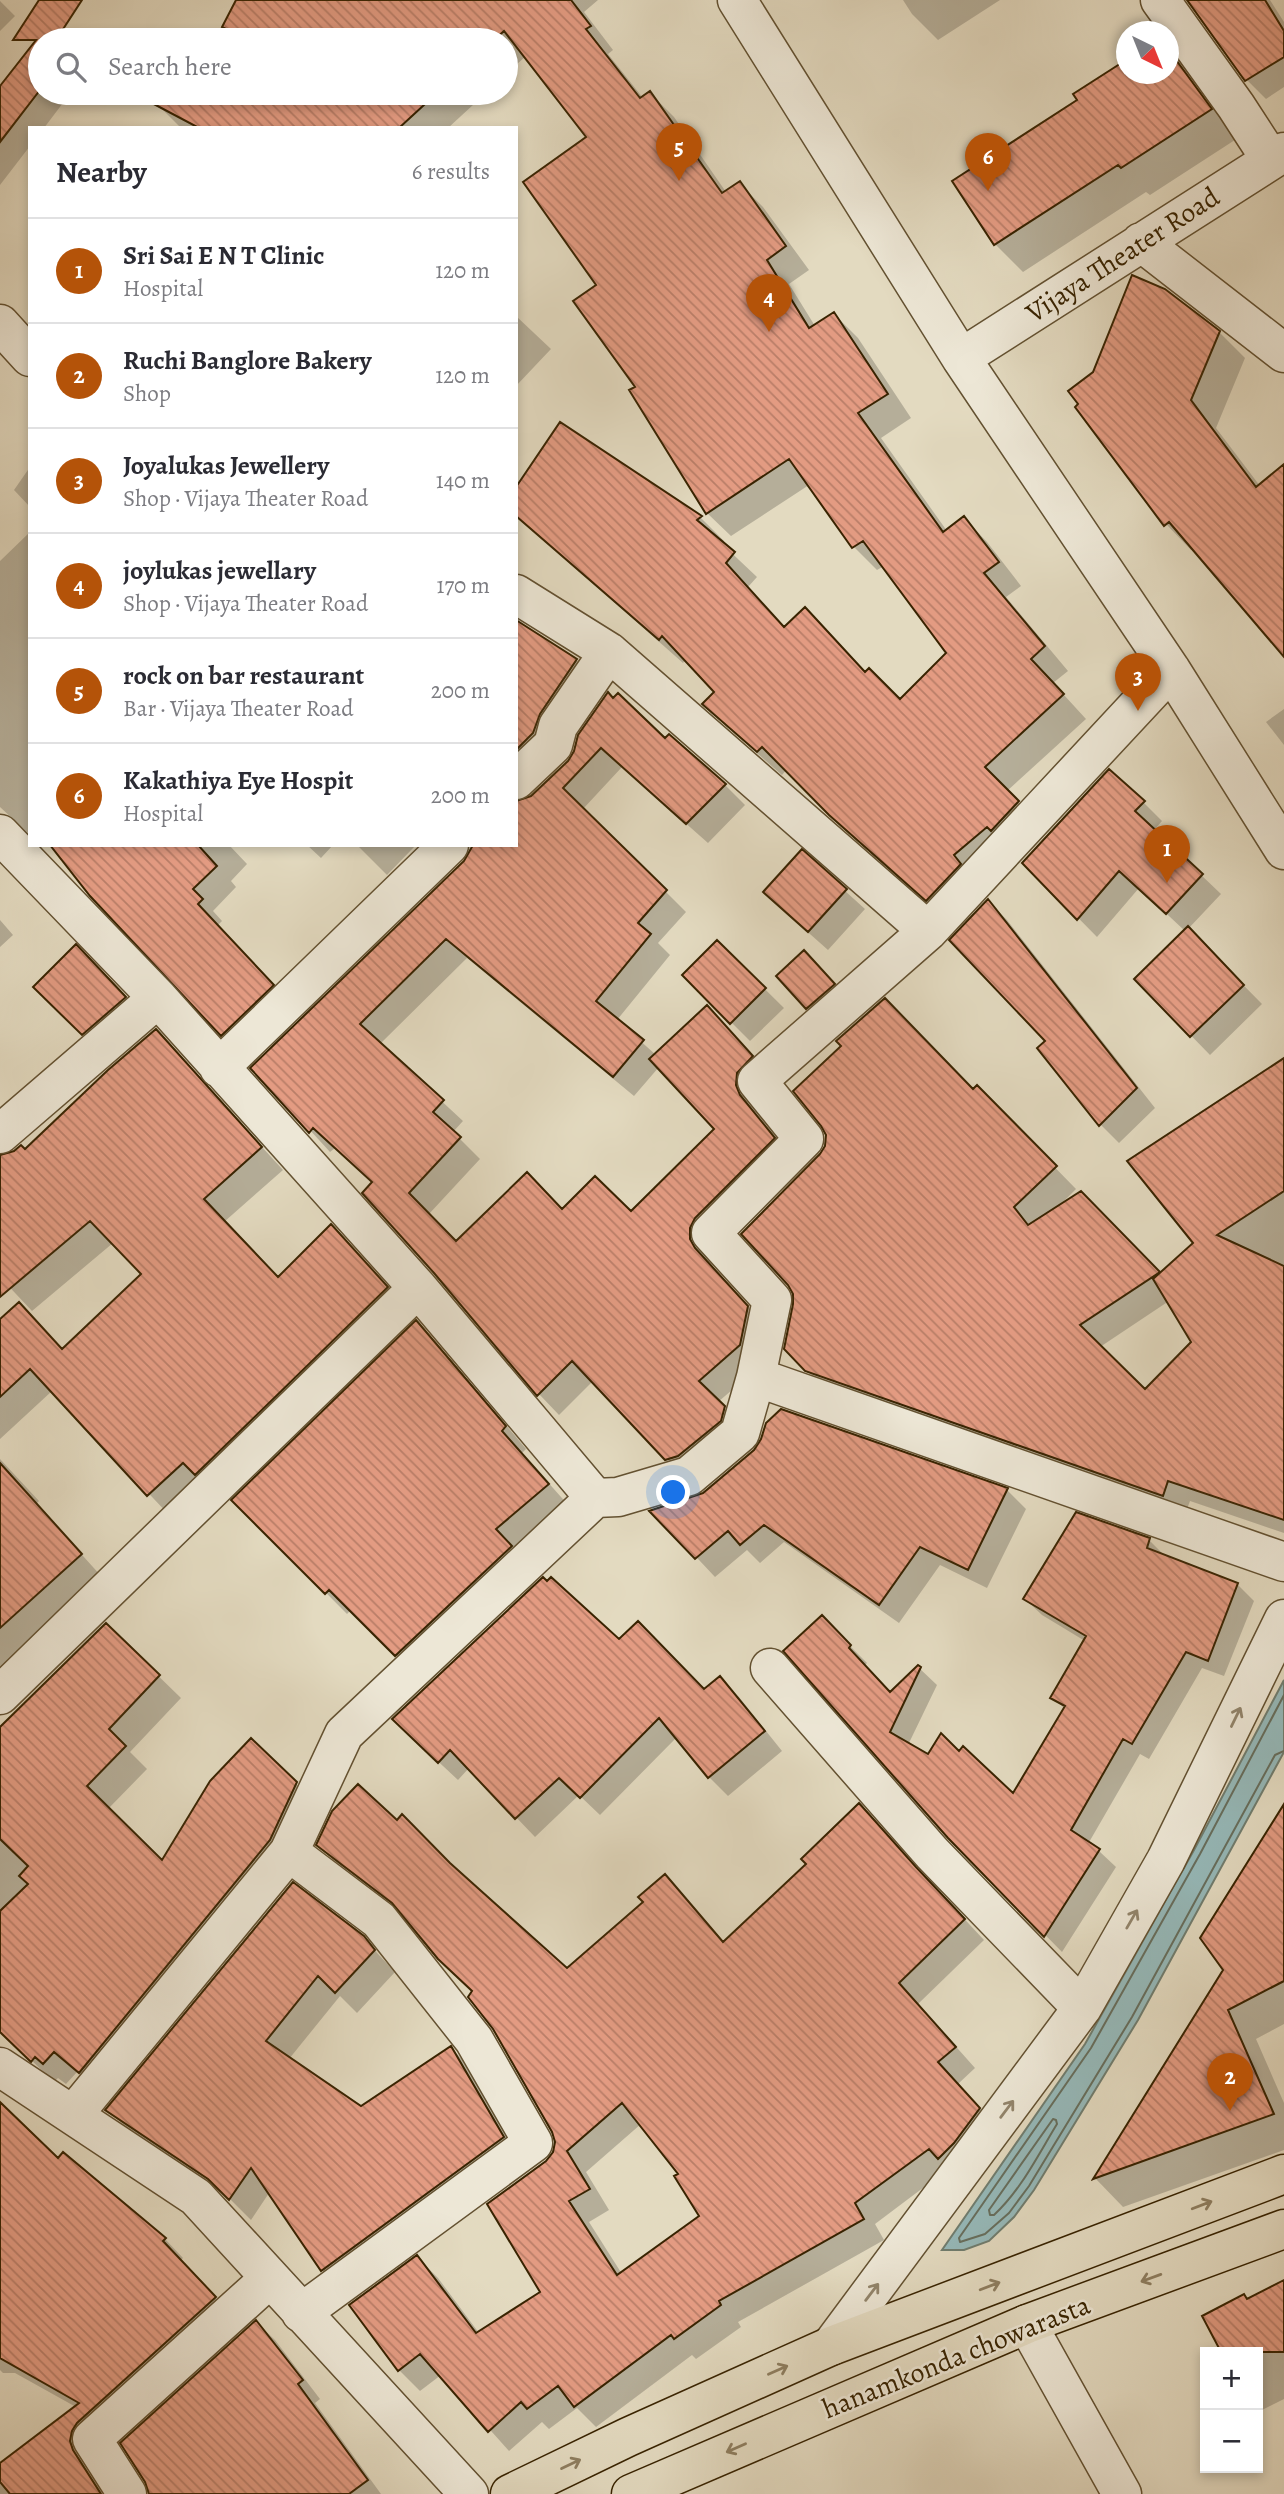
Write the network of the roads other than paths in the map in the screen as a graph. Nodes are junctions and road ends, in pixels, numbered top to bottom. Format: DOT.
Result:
graph roads {
  1 [pos="737,0"];
  2 [pos="1160,0"];
  3 [pos="1277,156"];
  4 [pos="1141,242"];
  5 [pos="0,324"];
  6 [pos="1284,353"];
  7 [pos="28,356"];
  8 [pos="961,358"];
  9 [pos="518,595"];
  10 [pos="609,652"];
  11 [pos="1171,670"];
  12 [pos="518,778"];
  13 [pos="0,834"];
  14 [pos="447,847"];
  15 [pos="1284,850"];
  16 [pos="928,931"];
  17 [pos="158,998"];
  18 [pos="219,1068"];
  19 [pos="0,1134"];
  20 [pos="418,1289"];
  21 [pos="756,1377"];
  22 [pos="595,1498"];
  23 [pos="1284,1562"];
  24 [pos="1284,1619"];
  25 [pos="770,1668"];
  26 [pos="0,1695"];
  27 [pos="289,1852"];
  28 [pos="1082,2008"];
  29 [pos="0,2067"];
  30 [pos="73,2115"];
  31 [pos="1284,2174"];
  32 [pos="1284,2230"];
  33 [pos="269,2279"];
  34 [pos="300,2313"];
  35 [pos="1027,2324"];
  36 [pos="831,2346"];
  37 [pos="127,2494"];
  38 [pos="469,2494"];
  39 [pos="510,2494"];
  40 [pos="631,2494"];
  41 [pos="1122,2494"];
  1 -- 8 [label="street"];
  2 -- 3 [label="street"];
  3 -- 4 [label="street, Vijaya Theater Road"];
  4 -- 6 [label="street"];
  4 -- 8 [label="street, Vijaya Theater Road"];
  5 -- 7 [label="street"];
  8 -- 11 [label="street"];
  9 -- 10 [label="street"];
  10 -- 12 [label="street"];
  10 -- 16 [label="street"];
  11 -- 15 [label="street"];
  11 -- 16 [label="street"];
  13 -- 17 [label="street"];
  14 -- 18 [label="street"];
  16 -- 21 [label="street"];
  17 -- 18 [label="street"];
  17 -- 19 [label="street"];
  18 -- 20 [label="street"];
  20 -- 22 [label="street"];
  20 -- 26 [label="street"];
  21 -- 22 [label="street"];
  21 -- 23 [label="street"];
  22 -- 27 [label="street"];
  28 -- 24 [label="street, one-way"];
  25 -- 28 [label="street"];
  27 -- 30 [label="street"];
  27 -- 34 [label="street"];
  36 -- 28 [label="street, one-way"];
  29 -- 30 [label="street"];
  30 -- 33 [label="street"];
  36 -- 31 [label="highway, one-way"];
  32 -- 35 [label="highway, hanamkonda chowarasta, one-way"];
  33 -- 34 [label="street"];
  33 -- 37 [label="street"];
  34 -- 38 [label="street"];
  35 -- 40 [label="highway, hanamkonda chowarasta, one-way"];
  35 -- 41 [label="street"];
  39 -- 36 [label="highway, one-way"];
}
